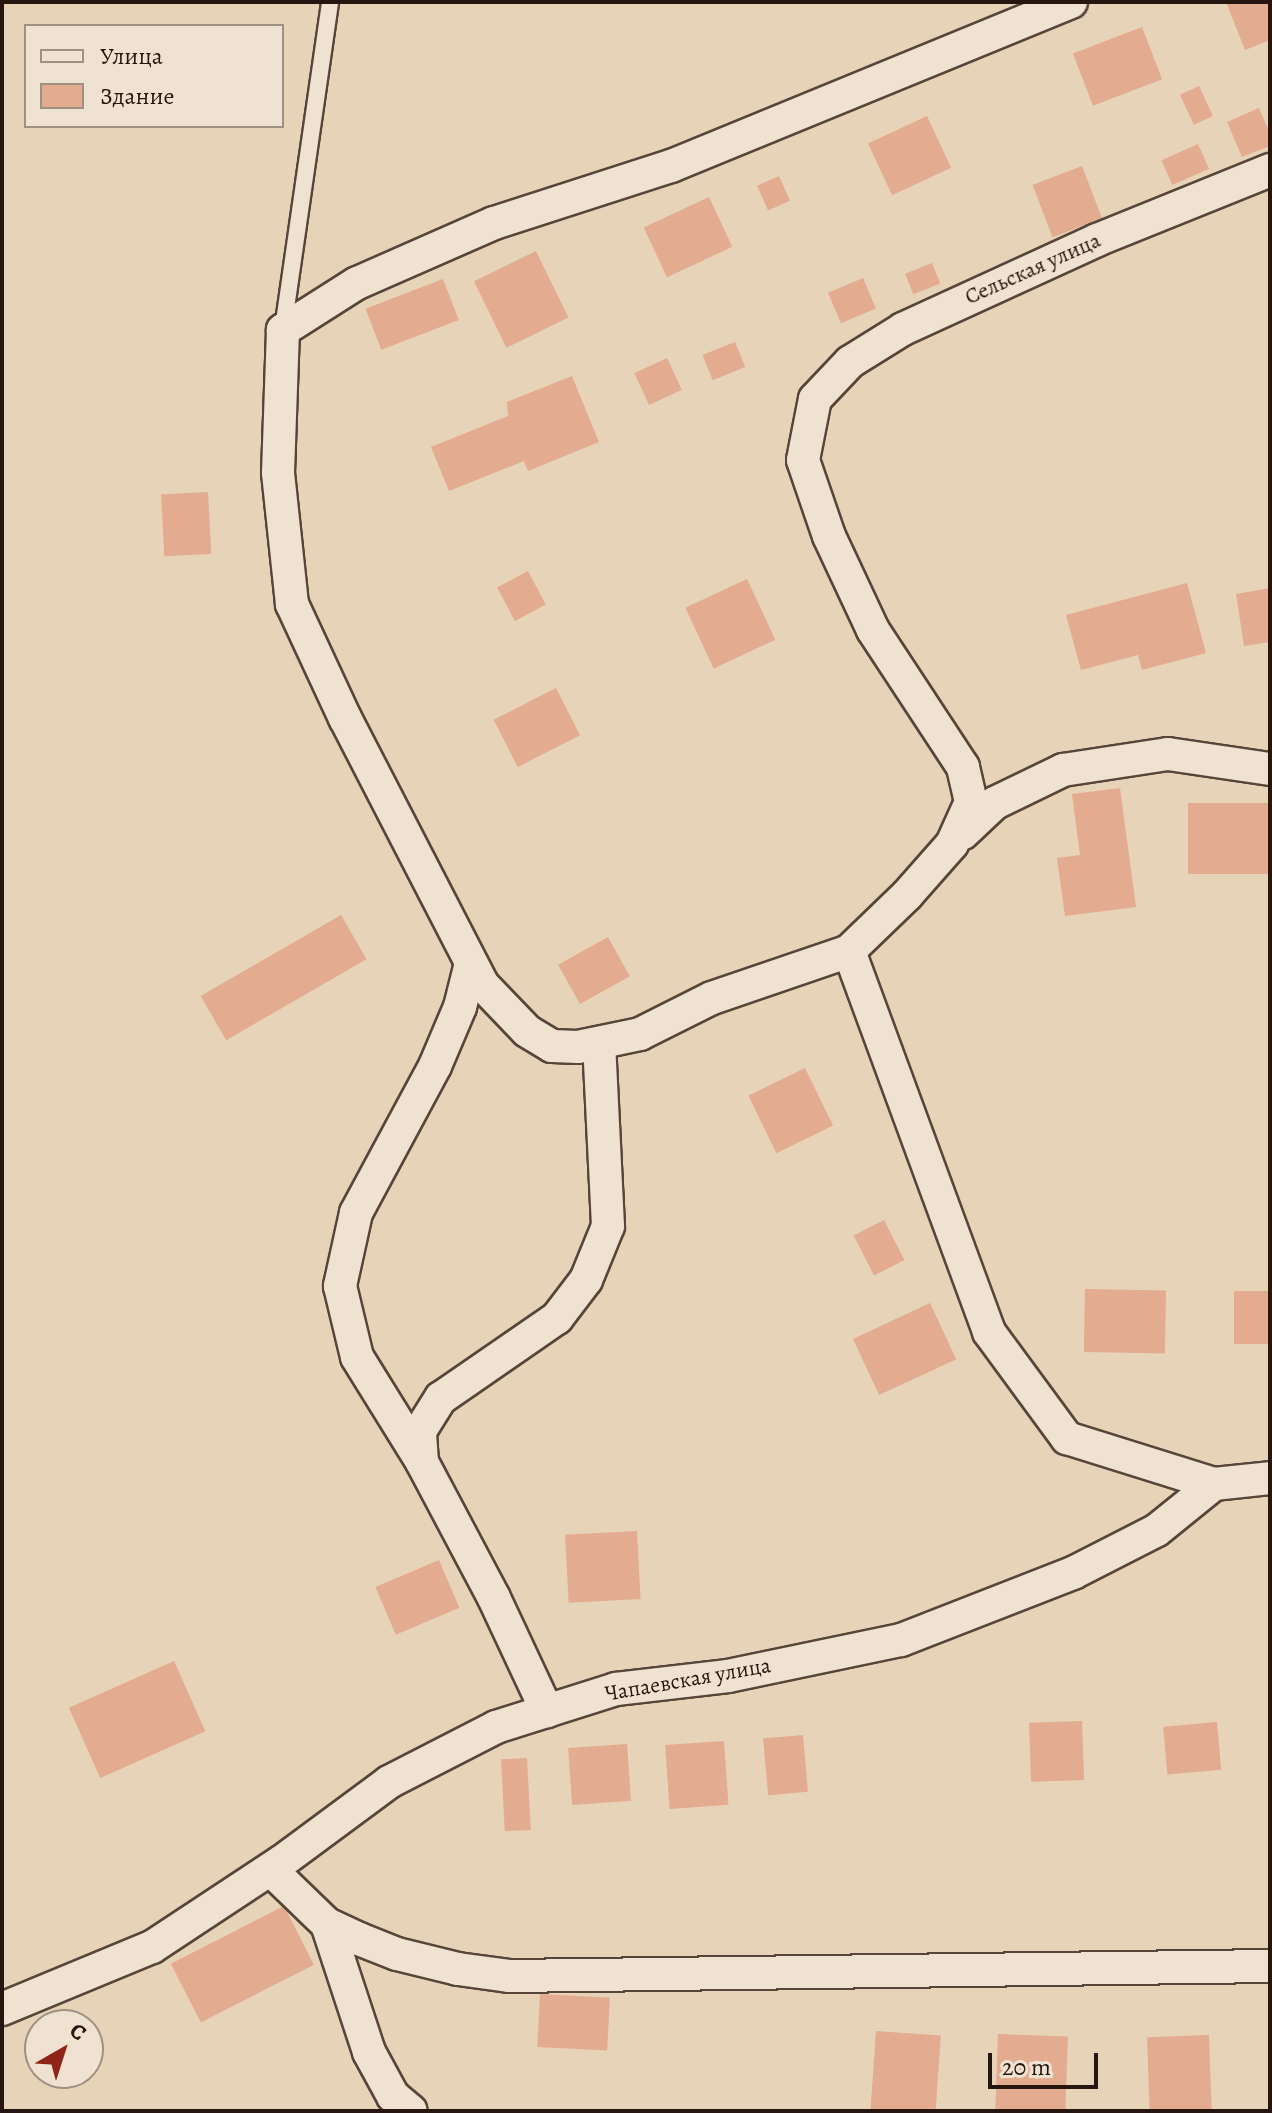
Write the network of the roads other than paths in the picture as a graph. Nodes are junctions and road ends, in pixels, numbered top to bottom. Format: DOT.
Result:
graph roads {
  1 [pos="330,2"];
  2 [pos="1071,2"];
  3 [pos="1270,170"];
  4 [pos="283,330"];
  5 [pos="1270,769"];
  6 [pos="952,844"];
  7 [pos="849,951"];
  8 [pos="471,963"];
  9 [pos="599,1043"];
  10 [pos="422,1462"];
  11 [pos="1270,1478"];
  12 [pos="1214,1484"];
  13 [pos="547,1711"];
  14 [pos="271,1870"];
  15 [pos="327,1924"];
  16 [pos="1270,1966"];
  17 [pos="2,2009"];
  18 [pos="411,2111"];
  1 -- 4 [label="lane"];
  2 -- 4 [label="street"];
  3 -- 6 [label="street, Сельская улица"];
  4 -- 8 [label="street"];
  5 -- 6 [label="street"];
  6 -- 7 [label="street"];
  7 -- 9 [label="street"];
  7 -- 12 [label="street"];
  8 -- 9 [label="street"];
  8 -- 10 [label="street"];
  9 -- 10 [label="street"];
  10 -- 13 [label="street"];
  11 -- 12 [label="street"];
  12 -- 13 [label="street, Чапаевская улица"];
  13 -- 14 [label="street, Чапаевская улица"];
  14 -- 15 [label="street"];
  14 -- 17 [label="street, Чапаевская улица"];
  15 -- 16 [label="street"];
  15 -- 18 [label="street"];
}
